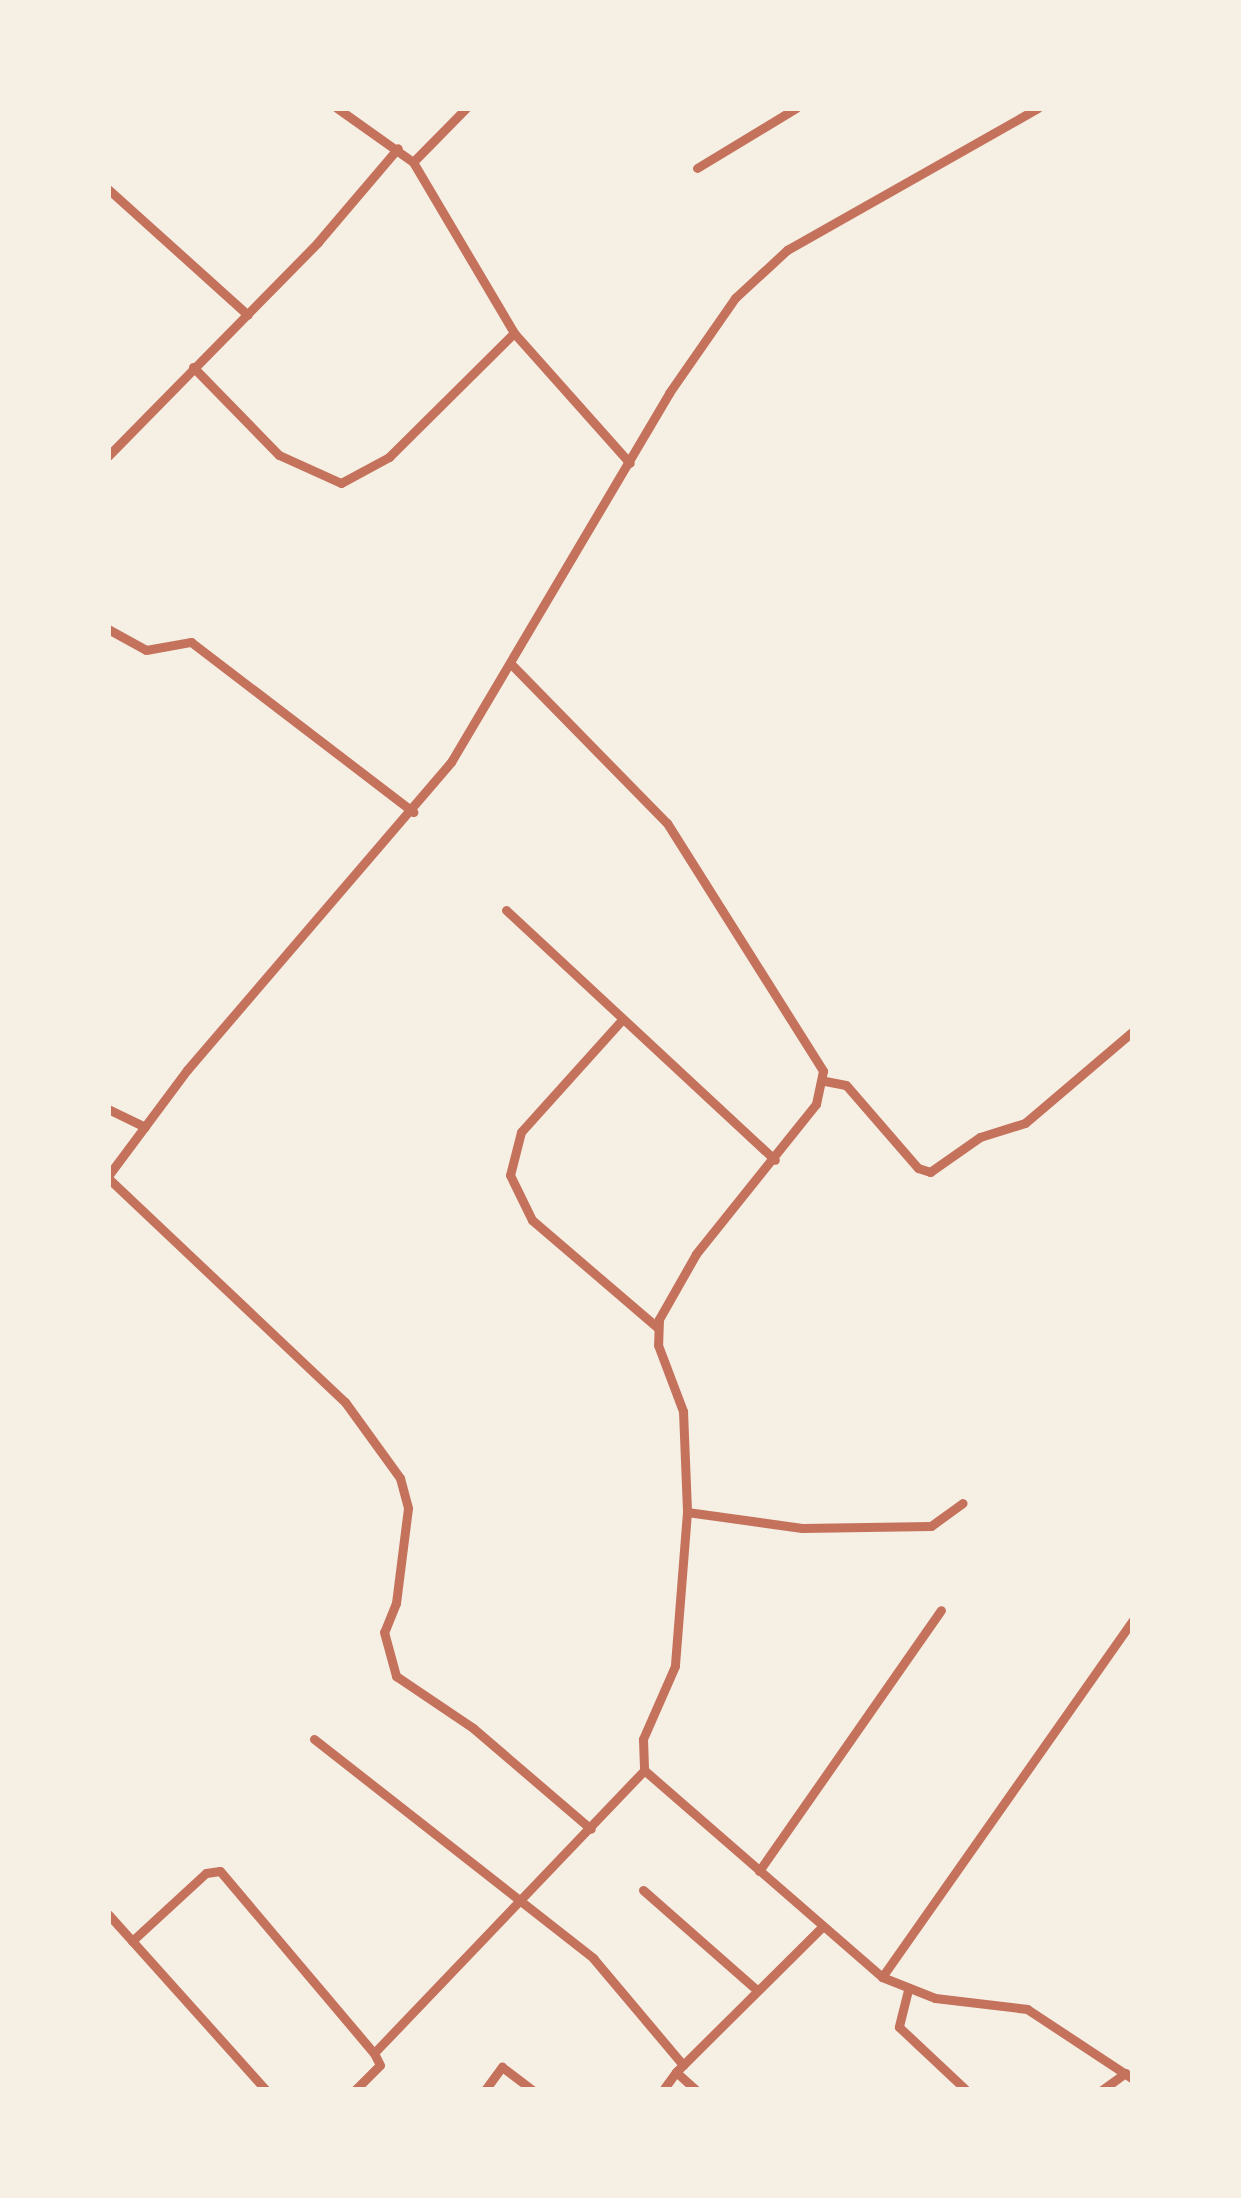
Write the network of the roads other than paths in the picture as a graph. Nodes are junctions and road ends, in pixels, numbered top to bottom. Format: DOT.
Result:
graph roads {
  1 [pos="337,108"];
  2 [pos="466,108"];
  3 [pos="796,108"];
  4 [pos="1009,108"];
  5 [pos="1038,108"];
  6 [pos="1017,121"];
  7 [pos="398,148"];
  8 [pos="413,162"];
  9 [pos="697,168"];
  10 [pos="108,189"];
  11 [pos="248,315"];
  12 [pos="514,334"];
  13 [pos="193,367"];
  14 [pos="108,456"];
  15 [pos="630,463"];
  16 [pos="108,629"];
  17 [pos="513,666"];
  18 [pos="413,812"];
  19 [pos="506,910"];
  20 [pos="620,1022"];
  21 [pos="1133,1031"];
  22 [pos="825,1081"];
  23 [pos="108,1109"];
  24 [pos="145,1127"];
  25 [pos="775,1160"];
  26 [pos="108,1177"];
  27 [pos="658,1328"];
  28 [pos="963,1503"];
  29 [pos="688,1512"];
  30 [pos="941,1610"];
  31 [pos="1133,1620"];
  32 [pos="314,1739"];
  33 [pos="644,1770"];
  34 [pos="591,1828"];
  35 [pos="759,1870"];
  36 [pos="643,1890"];
  37 [pos="522,1906"];
  38 [pos="108,1915"];
  39 [pos="820,1928"];
  40 [pos="132,1941"];
  41 [pos="883,1977"];
  42 [pos="757,1990"];
  43 [pos="908,1990"];
  44 [pos="374,2053"];
  45 [pos="680,2068"];
  46 [pos="1129,2076"];
  47 [pos="266,2090"];
  48 [pos="356,2090"];
  49 [pos="485,2090"];
  50 [pos="532,2090"];
  51 [pos="663,2090"];
  52 [pos="696,2090"];
  53 [pos="966,2090"];
  54 [pos="1102,2090"];
  1 -- 7 [label="street"];
  2 -- 8 [label="street"];
  3 -- 9 [label="street"];
  4 -- 6 [label="street"];
  5 -- 6 [label="street"];
  6 -- 15 [label="street"];
  7 -- 8 [label="street"];
  7 -- 11 [label="street"];
  8 -- 12 [label="street"];
  10 -- 11 [label="street"];
  11 -- 13 [label="street"];
  12 -- 13 [label="street"];
  12 -- 15 [label="street"];
  13 -- 14 [label="street"];
  15 -- 17 [label="street"];
  16 -- 18 [label="street"];
  17 -- 18 [label="street"];
  17 -- 22 [label="street"];
  18 -- 24 [label="street"];
  19 -- 20 [label="street"];
  20 -- 25 [label="street"];
  20 -- 27 [label="street"];
  21 -- 22 [label="street"];
  22 -- 25 [label="street"];
  23 -- 24 [label="street"];
  24 -- 26 [label="street"];
  25 -- 27 [label="street"];
  26 -- 34 [label="street"];
  27 -- 29 [label="street"];
  28 -- 29 [label="street"];
  29 -- 33 [label="street"];
  30 -- 35 [label="street"];
  31 -- 41 [label="street"];
  32 -- 37 [label="street"];
  33 -- 34 [label="street"];
  33 -- 35 [label="street"];
  34 -- 37 [label="street"];
  35 -- 39 [label="street"];
  36 -- 42 [label="street"];
  37 -- 44 [label="street"];
  37 -- 45 [label="street"];
  38 -- 40 [label="street"];
  39 -- 41 [label="street"];
  39 -- 42 [label="street"];
  40 -- 44 [label="street"];
  40 -- 47 [label="street"];
  41 -- 43 [label="street"];
  42 -- 45 [label="street"];
  43 -- 46 [label="street"];
  43 -- 53 [label="street"];
  44 -- 48 [label="street"];
  45 -- 51 [label="street"];
  45 -- 52 [label="street"];
  46 -- 54 [label="street"];
  49 -- 50 [label="street"];
}
